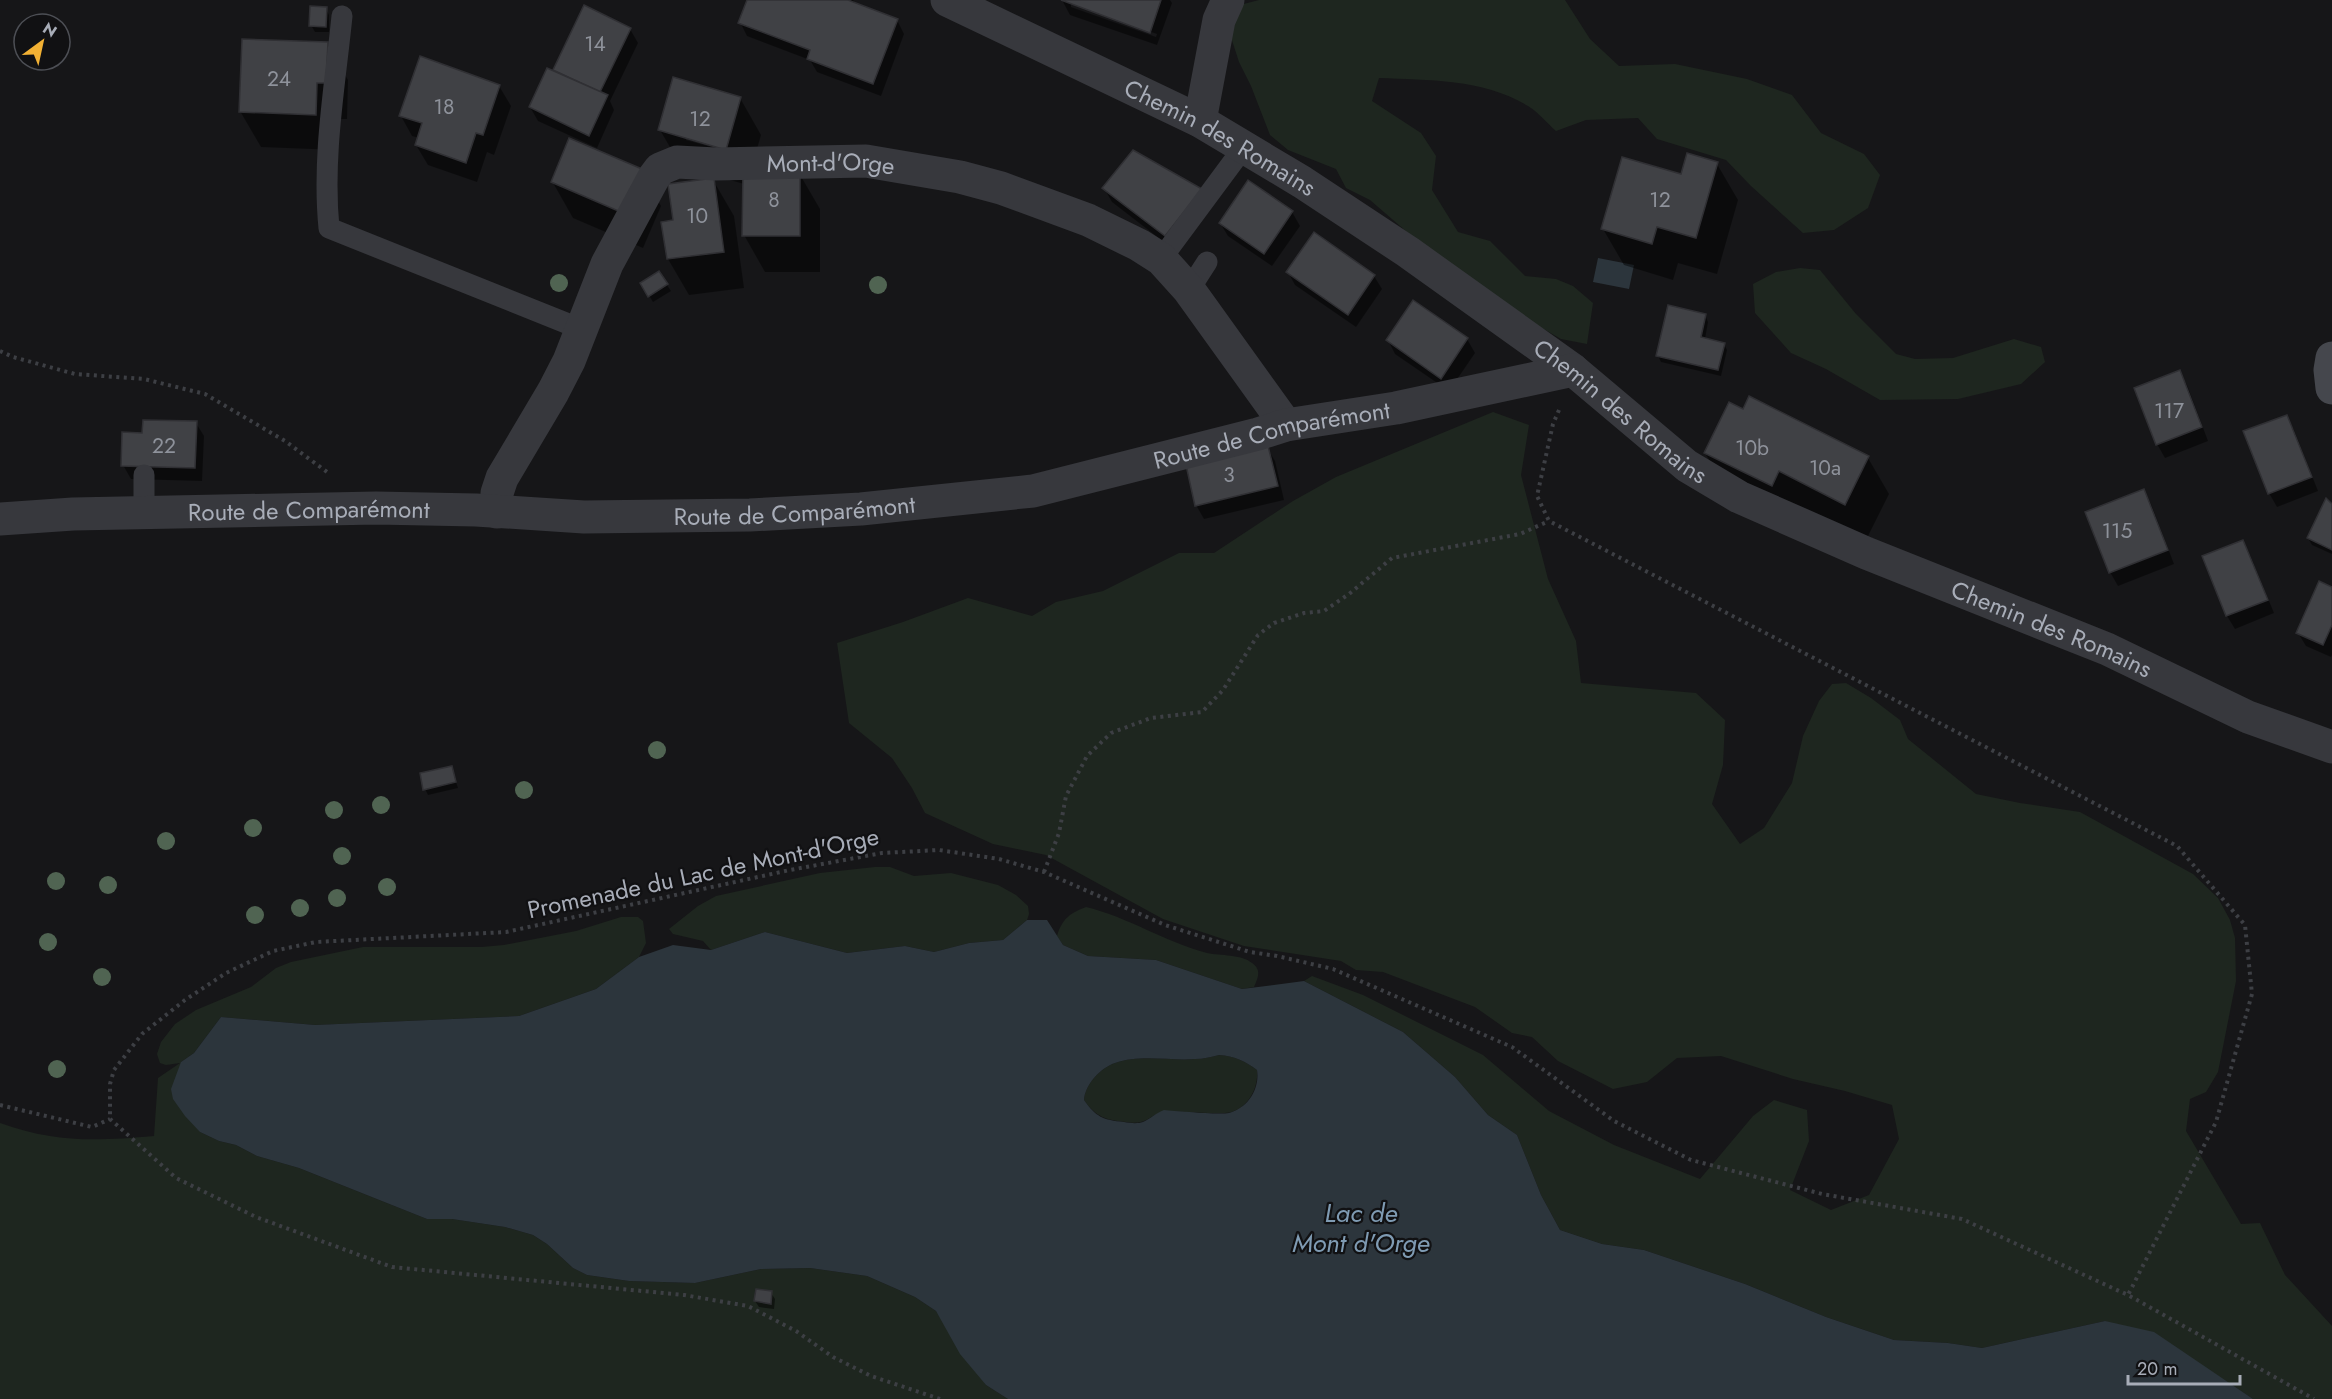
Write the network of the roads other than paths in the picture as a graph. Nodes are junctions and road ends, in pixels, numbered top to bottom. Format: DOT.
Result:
graph roads {
  1 [pos="947,0"];
  2 [pos="1227,0"];
  3 [pos="342,16"];
  4 [pos="1200,121"];
  5 [pos="1244,147"];
  6 [pos="1161,260"];
  7 [pos="1207,262"];
  8 [pos="1190,290"];
  9 [pos="581,329"];
  10 [pos="2332,358"];
  11 [pos="1573,370"];
  12 [pos="2332,388"];
  13 [pos="1286,425"];
  14 [pos="144,475"];
  15 [pos="497,512"];
  16 [pos="144,513"];
  17 [pos="0,519"];
  18 [pos="2332,747"];
  1 -- 4 [label="street, Chemin des Romains"];
  2 -- 4 [label="street"];
  3 -- 9 [label="lane"];
  4 -- 5 [label="street, Chemin des Romains"];
  5 -- 6 [label="lane"];
  5 -- 11 [label="street, Chemin des Romains"];
  6 -- 8 [label="street, Mont-d'Orge"];
  6 -- 9 [label="street, Mont-d'Orge"];
  7 -- 8 [label="lane"];
  8 -- 13 [label="street, Mont-d'Orge"];
  9 -- 15 [label="street, Mont-d'Orge"];
  10 -- 12 [label="street"];
  11 -- 13 [label="street, Route de Comparémont"];
  11 -- 18 [label="street, Chemin des Romains"];
  13 -- 15 [label="street, Route de Comparémont"];
  14 -- 16 [label="lane"];
  15 -- 16 [label="street, Route de Comparémont"];
  16 -- 17 [label="street, Route de Comparémont"];
}
